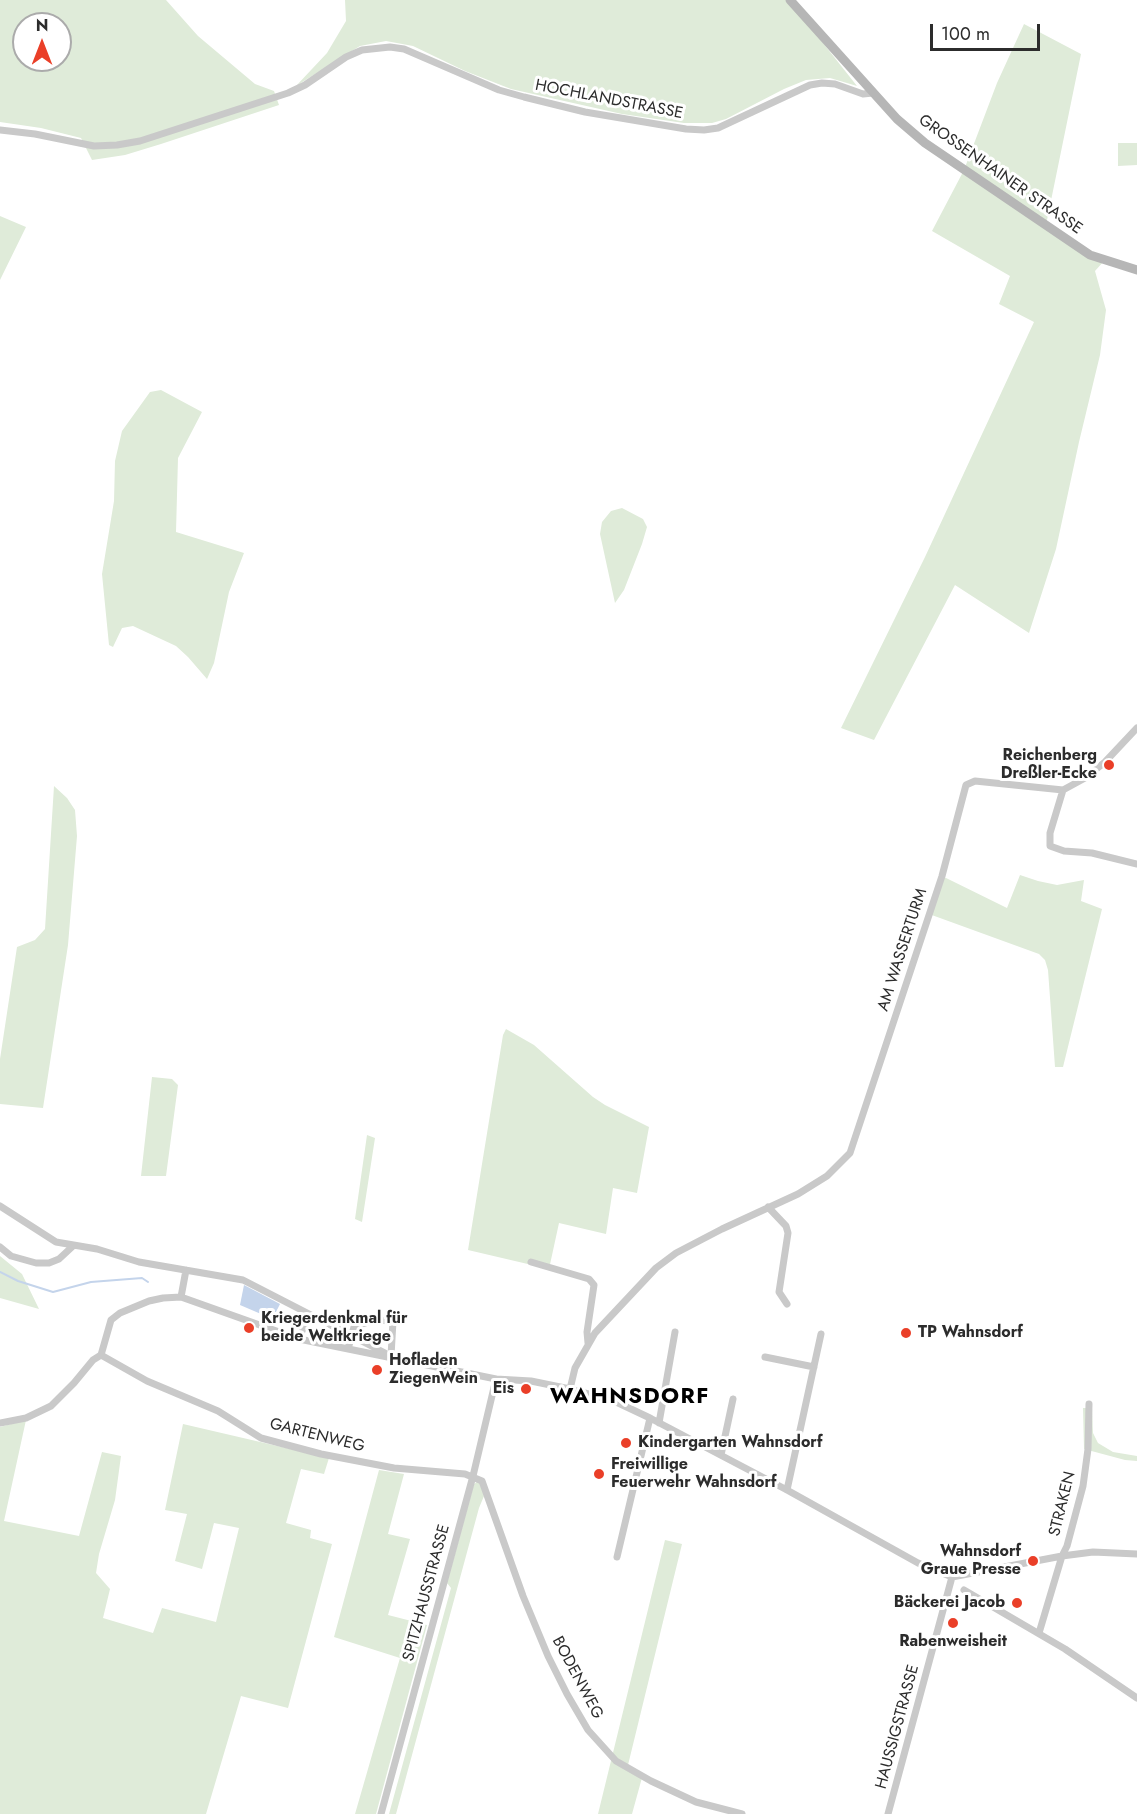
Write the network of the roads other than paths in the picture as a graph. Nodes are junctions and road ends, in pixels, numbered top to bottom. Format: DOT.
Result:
graph roads {
  1 [pos="790,0"];
  2 [pos="873,93"];
  3 [pos="0,129"];
  4 [pos="1137,270"];
  5 [pos="1137,728"];
  6 [pos="1063,790"];
  7 [pos="1137,864"];
  8 [pos="0,1206"];
  9 [pos="768,1207"];
  10 [pos="74,1246"];
  11 [pos="0,1247"];
  12 [pos="531,1262"];
  13 [pos="186,1270"];
  14 [pos="181,1298"];
  15 [pos="786,1304"];
  16 [pos="308,1315"];
  17 [pos="675,1332"];
  18 [pos="821,1334"];
  19 [pos="352,1336"];
  20 [pos="299,1339"];
  21 [pos="588,1344"];
  22 [pos="348,1349"];
  23 [pos="101,1355"];
  24 [pos="391,1356"];
  25 [pos="765,1357"];
  26 [pos="814,1367"];
  27 [pos="496,1379"];
  28 [pos="570,1389"];
  29 [pos="733,1399"];
  30 [pos="1089,1404"];
  31 [pos="650,1418"];
  32 [pos="658,1423"];
  33 [pos="0,1424"];
  34 [pos="722,1455"];
  35 [pos="473,1476"];
  36 [pos="787,1490"];
  37 [pos="1137,1554"];
  38 [pos="1062,1556"];
  39 [pos="617,1557"];
  40 [pos="952,1577"];
  41 [pos="964,1590"];
  42 [pos="1039,1633"];
  43 [pos="1137,1698"];
  44 [pos="381,1814"];
  45 [pos="742,1814"];
  46 [pos="888,1814"];
  1 -- 2 [label="street, GROSSENHAINER STRASSE"];
  2 -- 3 [label="street, HOCHLANDSTRASSE"];
  2 -- 4 [label="street, GROSSENHAINER STRASSE"];
  5 -- 6 [label="street"];
  6 -- 7 [label="street"];
  6 -- 9 [label="street, AM WASSERTURM"];
  8 -- 10 [label="street"];
  9 -- 15 [label="street"];
  9 -- 21 [label="street"];
  10 -- 11 [label="street"];
  10 -- 13 [label="street"];
  12 -- 21 [label="street"];
  13 -- 14 [label="street"];
  13 -- 16 [label="street"];
  14 -- 20 [label="street"];
  14 -- 23 [label="street"];
  16 -- 19 [label="street"];
  16 -- 20 [label="street"];
  17 -- 32 [label="street"];
  18 -- 26 [label="street"];
  19 -- 22 [label="street"];
  19 -- 24 [label="street"];
  19 -- 24 [label="street"];
  20 -- 22 [label="street"];
  21 -- 28 [label="street"];
  22 -- 24 [label="street"];
  23 -- 33 [label="street"];
  23 -- 35 [label="street, GARTENWEG"];
  24 -- 27 [label="street"];
  25 -- 26 [label="street"];
  26 -- 36 [label="street"];
  27 -- 28 [label="street"];
  27 -- 35 [label="street, SPITZHAUSSTRASSE"];
  28 -- 31 [label="street"];
  29 -- 34 [label="street"];
  30 -- 38 [label="street, STRAKEN"];
  31 -- 32 [label="street"];
  31 -- 39 [label="street"];
  32 -- 34 [label="street"];
  34 -- 36 [label="street"];
  35 -- 44 [label="street, SPITZHAUSSTRASSE"];
  35 -- 45 [label="street, BODENWEG"];
  36 -- 40 [label="street"];
  37 -- 38 [label="street"];
  38 -- 40 [label="street"];
  38 -- 42 [label="street, STRAKEN"];
  40 -- 46 [label="street, HAUSSIGSTRASSE"];
  41 -- 42 [label="street"];
  42 -- 43 [label="street"];
}
